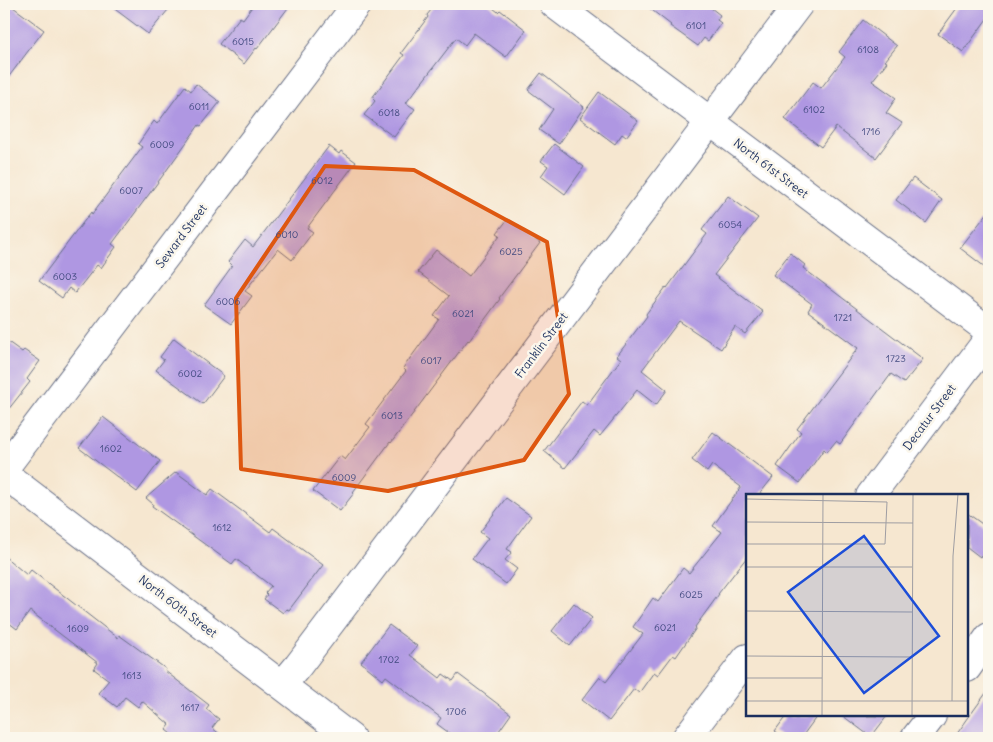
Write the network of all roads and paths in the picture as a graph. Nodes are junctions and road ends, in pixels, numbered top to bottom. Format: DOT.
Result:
graph roads {
  1 [pos="357,4"];
  2 [pos="554,4"];
  3 [pos="799,4"];
  4 [pos="710,122"];
  5 [pos="989,332"];
  6 [pos="989,338"];
  7 [pos="4,469"];
  8 [pos="4,474"];
  9 [pos="872,494"];
  10 [pos="989,637"];
  11 [pos="746,659"];
  12 [pos="968,667"];
  13 [pos="282,685"];
  14 [pos="931,717"];
  15 [pos="351,738"];
  16 [pos="686,738"];
  17 [pos="915,738"];
  1 -- 7 [label="street, Seward Street"];
  2 -- 4 [label="street, North 61st Street"];
  3 -- 4 [label="street, Franklin Street"];
  4 -- 5 [label="street, North 61st Street"];
  4 -- 13 [label="street, Franklin Street"];
  6 -- 9 [label="street, Decatur Street"];
  8 -- 13 [label="street, North 60th Street"];
  10 -- 12 [label="street"];
  11 -- 16 [label="street"];
  13 -- 15 [label="street, North 60th Street"];
  14 -- 17 [label="street"];
}
